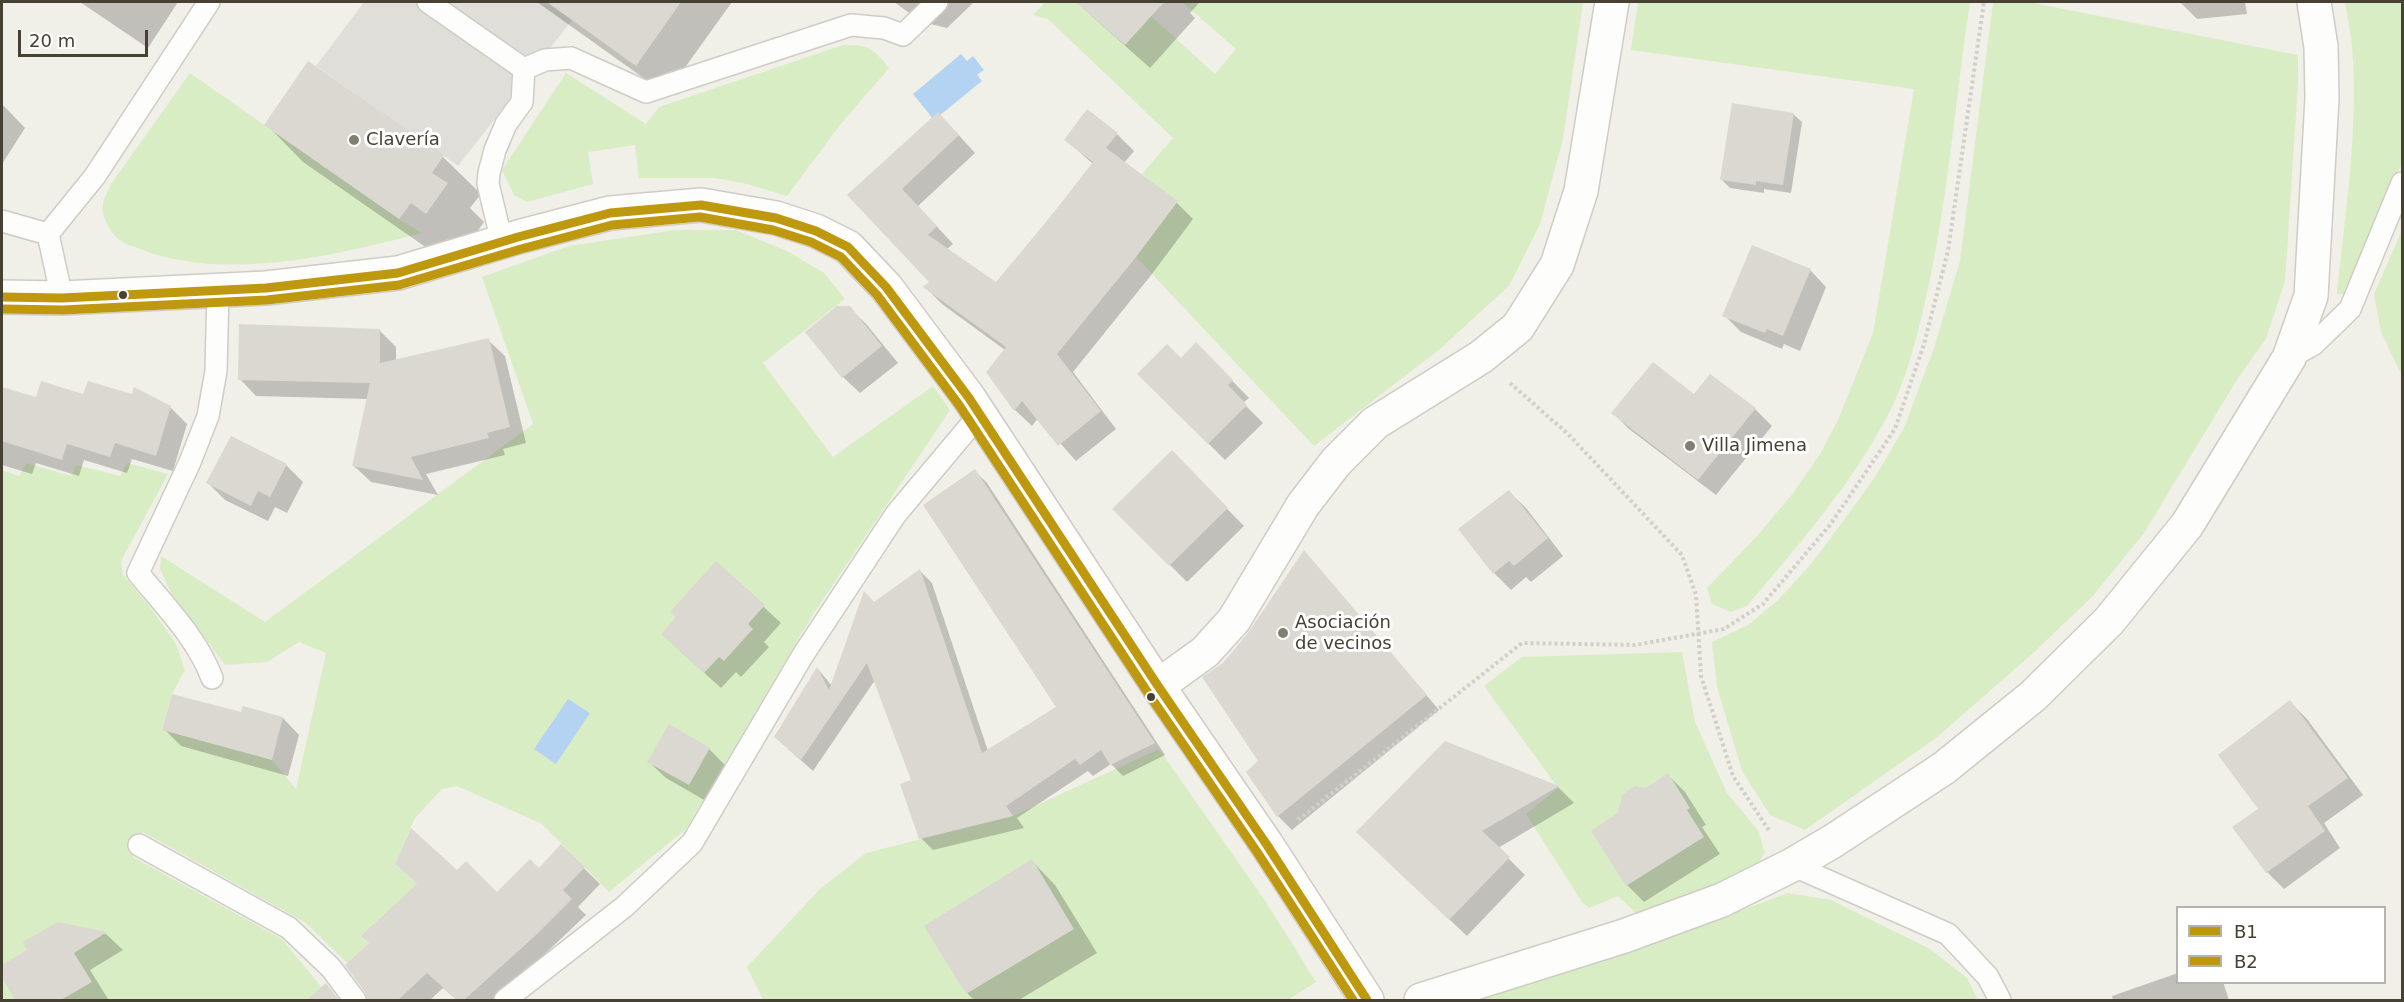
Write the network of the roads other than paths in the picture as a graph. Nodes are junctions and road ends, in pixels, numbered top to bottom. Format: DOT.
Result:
graph roads {
  1 [pos="209,2"];
  2 [pos="428,2"];
  3 [pos="937,2"];
  4 [pos="1612,2"];
  5 [pos="2314,2"];
  6 [pos="524,69"];
  7 [pos="2403,183"];
  8 [pos="2,220"];
  9 [pos="48,234"];
  10 [pos="502,242"];
  11 [pos="218,290"];
  12 [pos="2,297"];
  13 [pos="62,297"];
  14 [pos="2289,358"];
  15 [pos="980,414"];
  16 [pos="212,678"];
  17 [pos="1158,686"];
  18 [pos="139,845"];
  19 [pos="1792,865"];
  20 [pos="355,1000"];
  21 [pos="505,1000"];
  22 [pos="1367,1000"];
  23 [pos="1421,1000"];
  24 [pos="2000,1000"];
  1 -- 9 [label="lane"];
  2 -- 6 [label="lane"];
  3 -- 6 [label="lane"];
  4 -- 17 [label="street"];
  5 -- 14 [label="street"];
  6 -- 10 [label="lane"];
  7 -- 14 [label="lane"];
  8 -- 9 [label="lane"];
  9 -- 13 [label="lane"];
  10 -- 11 [label="street"];
  10 -- 15 [label="street"];
  11 -- 13 [label="street"];
  11 -- 16 [label="lane"];
  12 -- 13 [label="street"];
  14 -- 19 [label="street"];
  15 -- 17 [label="street"];
  15 -- 21 [label="lane"];
  17 -- 22 [label="street"];
  18 -- 20 [label="lane"];
  19 -- 23 [label="street"];
  19 -- 24 [label="lane"];
}
